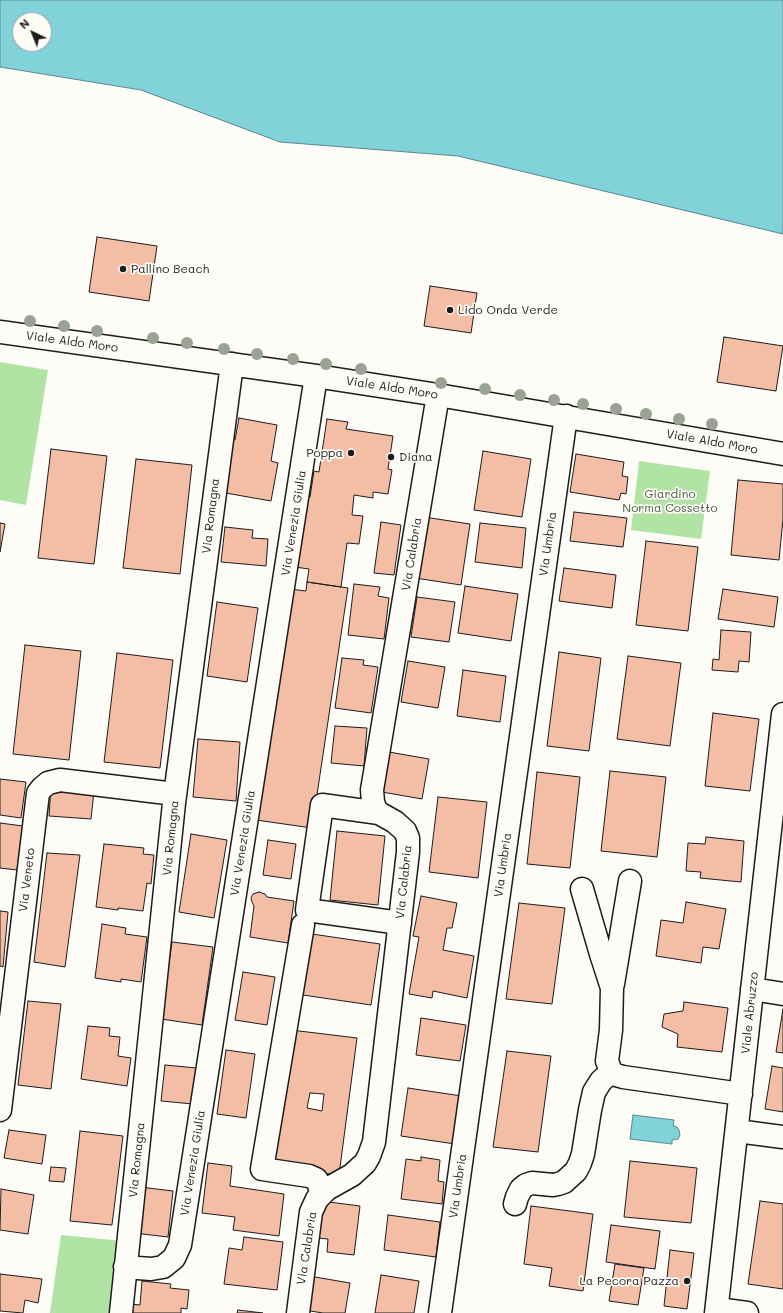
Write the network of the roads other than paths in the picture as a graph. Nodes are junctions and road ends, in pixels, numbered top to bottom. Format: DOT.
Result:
graph roads {
  1 [pos="0,332"];
  2 [pos="232,364"];
  3 [pos="316,376"];
  4 [pos="438,395"];
  5 [pos="566,416"];
  6 [pos="783,454"];
  7 [pos="783,714"];
  8 [pos="175,794"];
  9 [pos="379,813"];
  10 [pos="630,881"];
  11 [pos="582,889"];
  12 [pos="400,923"];
  13 [pos="303,925"];
  14 [pos="612,988"];
  15 [pos="752,989"];
  16 [pos="783,994"];
  17 [pos="611,1072"];
  18 [pos="741,1094"];
  19 [pos="0,1110"];
  20 [pos="736,1131"];
  21 [pos="783,1137"];
  22 [pos="321,1194"];
  23 [pos="515,1204"];
  24 [pos="125,1267"];
  25 [pos="716,1311"];
  26 [pos="121,1313"];
  27 [pos="298,1313"];
  28 [pos="440,1313"];
  29 [pos="747,1313"];
  1 -- 2 [label="street, Viale Aldo Moro"];
  2 -- 3 [label="street, Viale Aldo Moro"];
  2 -- 8 [label="street, Via Romagna"];
  3 -- 4 [label="street, Viale Aldo Moro"];
  3 -- 24 [label="street, Via Venezia Giulia"];
  4 -- 5 [label="street, Viale Aldo Moro"];
  4 -- 9 [label="street, Via Calabria"];
  5 -- 6 [label="street, Viale Aldo Moro"];
  5 -- 28 [label="street, Via Umbria"];
  7 -- 15 [label="street, Viale Abruzzo"];
  8 -- 19 [label="street, Via Veneto"];
  8 -- 24 [label="street, Via Romagna"];
  9 -- 12 [label="street, Via Calabria"];
  9 -- 12 [label="street"];
  10 -- 14 [label="street"];
  11 -- 14 [label="street"];
  12 -- 22 [label="street, Via Calabria"];
  13 -- 22 [label="street"];
  14 -- 17 [label="street"];
  15 -- 16 [label="street"];
  15 -- 18 [label="street, Viale Abruzzo"];
  17 -- 18 [label="street"];
  17 -- 23 [label="street"];
  18 -- 20 [label="street, Viale Abruzzo"];
  20 -- 21 [label="street"];
  20 -- 25 [label="street, Viale Abruzzo"];
  22 -- 27 [label="street, Via Calabria"];
  24 -- 26 [label="street, Via Romagna"];
  25 -- 29 [label="street"];
}
